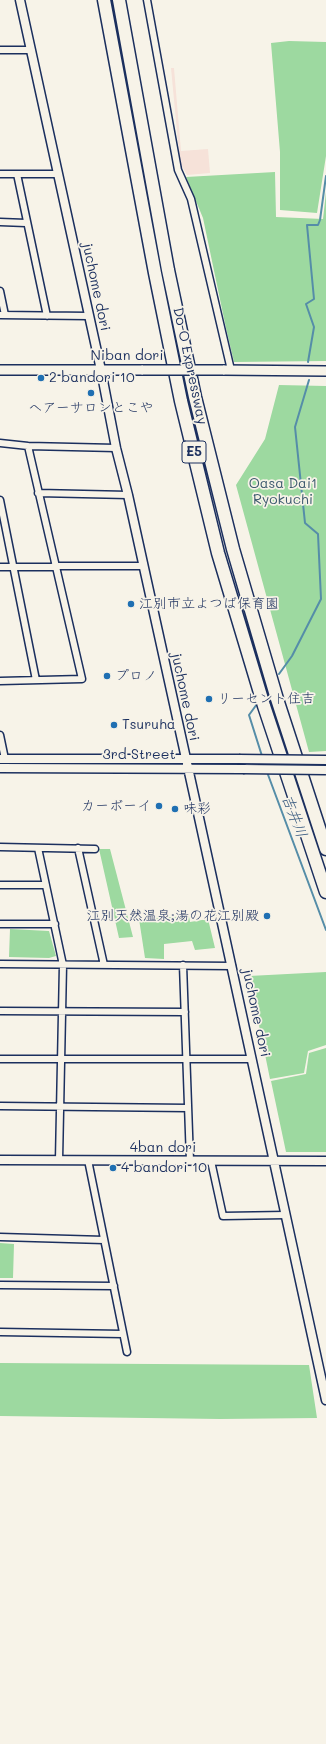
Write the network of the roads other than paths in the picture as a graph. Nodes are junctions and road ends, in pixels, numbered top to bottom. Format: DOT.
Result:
graph roads {
  1 [pos="20,0"];
  2 [pos="104,0"];
  3 [pos="119,0"];
  4 [pos="147,0"];
  5 [pos="0,50"];
  6 [pos="30,50"];
  7 [pos="0,174"];
  8 [pos="17,174"];
  9 [pos="58,174"];
  10 [pos="0,222"];
  11 [pos="26,223"];
  12 [pos="0,291"];
  13 [pos="3,315"];
  14 [pos="47,316"];
  15 [pos="89,316"];
  16 [pos="0,370"];
  17 [pos="101,370"];
  18 [pos="227,370"];
  19 [pos="326,372"];
  20 [pos="0,443"];
  21 [pos="28,446"];
  22 [pos="116,448"];
  23 [pos="38,493"];
  24 [pos="128,495"];
  25 [pos="0,500"];
  26 [pos="143,566"];
  27 [pos="0,567"];
  28 [pos="12,567"];
  29 [pos="55,567"];
  30 [pos="36,680"];
  31 [pos="0,681"];
  32 [pos="0,735"];
  33 [pos="2,759"];
  34 [pos="185,760"];
  35 [pos="326,760"];
  36 [pos="0,768"];
  37 [pos="188,768"];
  38 [pos="326,770"];
  39 [pos="0,848"];
  40 [pos="38,848"];
  41 [pos="78,848"];
  42 [pos="95,848"];
  43 [pos="326,849"];
  44 [pos="0,885"];
  45 [pos="46,885"];
  46 [pos="326,892"];
  47 [pos="0,924"];
  48 [pos="55,924"];
  49 [pos="0,964"];
  50 [pos="64,965"];
  51 [pos="104,965"];
  52 [pos="183,965"];
  53 [pos="232,966"];
  54 [pos="0,1011"];
  55 [pos="62,1012"];
  56 [pos="185,1012"];
  57 [pos="0,1059"];
  58 [pos="61,1059"];
  59 [pos="187,1059"];
  60 [pos="252,1060"];
  61 [pos="0,1106"];
  62 [pos="60,1107"];
  63 [pos="188,1108"];
  64 [pos="0,1160"];
  65 [pos="59,1160"];
  66 [pos="88,1160"];
  67 [pos="190,1161"];
  68 [pos="211,1161"];
  69 [pos="275,1161"];
  70 [pos="326,1162"];
  71 [pos="286,1215"];
  72 [pos="0,1237"];
  73 [pos="104,1240"];
  74 [pos="0,1286"];
  75 [pos="114,1286"];
  76 [pos="0,1332"];
  77 [pos="123,1334"];
  78 [pos="127,1352"];
  79 [pos="326,1400"];
  1 -- 6 [label="street, juchome dori"];
  2 -- 46 [label="highway, Do-O Expressway / E5"];
  3 -- 43 [label="highway, Do-O Expressway / E5"];
  4 -- 18 [label="street"];
  5 -- 6 [label="street"];
  6 -- 9 [label="street, juchome dori"];
  7 -- 8 [label="street"];
  8 -- 9 [label="street"];
  8 -- 11 [label="street"];
  9 -- 15 [label="street, juchome dori"];
  10 -- 11 [label="street"];
  11 -- 14 [label="street"];
  12 -- 13 [label="street"];
  13 -- 14 [label="street"];
  14 -- 15 [label="street"];
  15 -- 17 [label="street, juchome dori"];
  16 -- 17 [label="main road, Niban dori"];
  17 -- 18 [label="main road, Niban dori, bridge"];
  17 -- 22 [label="street, juchome dori"];
  18 -- 19 [label="main road, Niban dori"];
  20 -- 21 [label="street"];
  21 -- 22 [label="street"];
  21 -- 23 [label="street"];
  22 -- 24 [label="street, juchome dori"];
  23 -- 24 [label="street"];
  23 -- 29 [label="street"];
  24 -- 26 [label="street, juchome dori"];
  25 -- 28 [label="street"];
  26 -- 29 [label="street"];
  26 -- 34 [label="street, juchome dori"];
  27 -- 28 [label="street"];
  28 -- 29 [label="street"];
  28 -- 30 [label="street"];
  29 -- 30 [label="street"];
  30 -- 31 [label="street"];
  32 -- 33 [label="street"];
  33 -- 34 [label="street, 3rd Street"];
  34 -- 35 [label="street, 3rd Street, bridge"];
  34 -- 37 [label="street, juchome dori"];
  36 -- 37 [label="street, 3rd Street"];
  37 -- 38 [label="street, 3rd Street, bridge"];
  37 -- 53 [label="street, juchome dori"];
  39 -- 40 [label="street"];
  40 -- 41 [label="street"];
  40 -- 45 [label="street"];
  41 -- 42 [label="street"];
  41 -- 51 [label="street"];
  44 -- 45 [label="street"];
  45 -- 48 [label="street"];
  47 -- 48 [label="street"];
  48 -- 50 [label="street"];
  49 -- 50 [label="street"];
  50 -- 51 [label="street"];
  50 -- 55 [label="street"];
  51 -- 52 [label="street"];
  52 -- 53 [label="street"];
  52 -- 56 [label="street"];
  53 -- 60 [label="street, juchome dori"];
  54 -- 55 [label="street"];
  55 -- 56 [label="street"];
  55 -- 58 [label="street"];
  56 -- 59 [label="street"];
  57 -- 58 [label="street"];
  58 -- 59 [label="street"];
  58 -- 62 [label="street"];
  59 -- 60 [label="street"];
  59 -- 63 [label="street"];
  60 -- 69 [label="street, juchome dori"];
  61 -- 62 [label="street"];
  62 -- 63 [label="street"];
  62 -- 65 [label="street"];
  63 -- 67 [label="street"];
  64 -- 65 [label="street, 4ban dori"];
  65 -- 66 [label="street, 4ban dori"];
  66 -- 67 [label="street, 4ban dori"];
  66 -- 73 [label="street"];
  67 -- 68 [label="street, 4ban dori"];
  68 -- 69 [label="street, 4ban dori"];
  68 -- 71 [label="street"];
  69 -- 70 [label="street, 4ban dori"];
  69 -- 71 [label="street, juchome dori"];
  71 -- 79 [label="street, juchome dori"];
  72 -- 73 [label="street"];
  73 -- 75 [label="street"];
  74 -- 75 [label="street"];
  75 -- 77 [label="street"];
  76 -- 77 [label="street"];
  77 -- 78 [label="street"];
}
